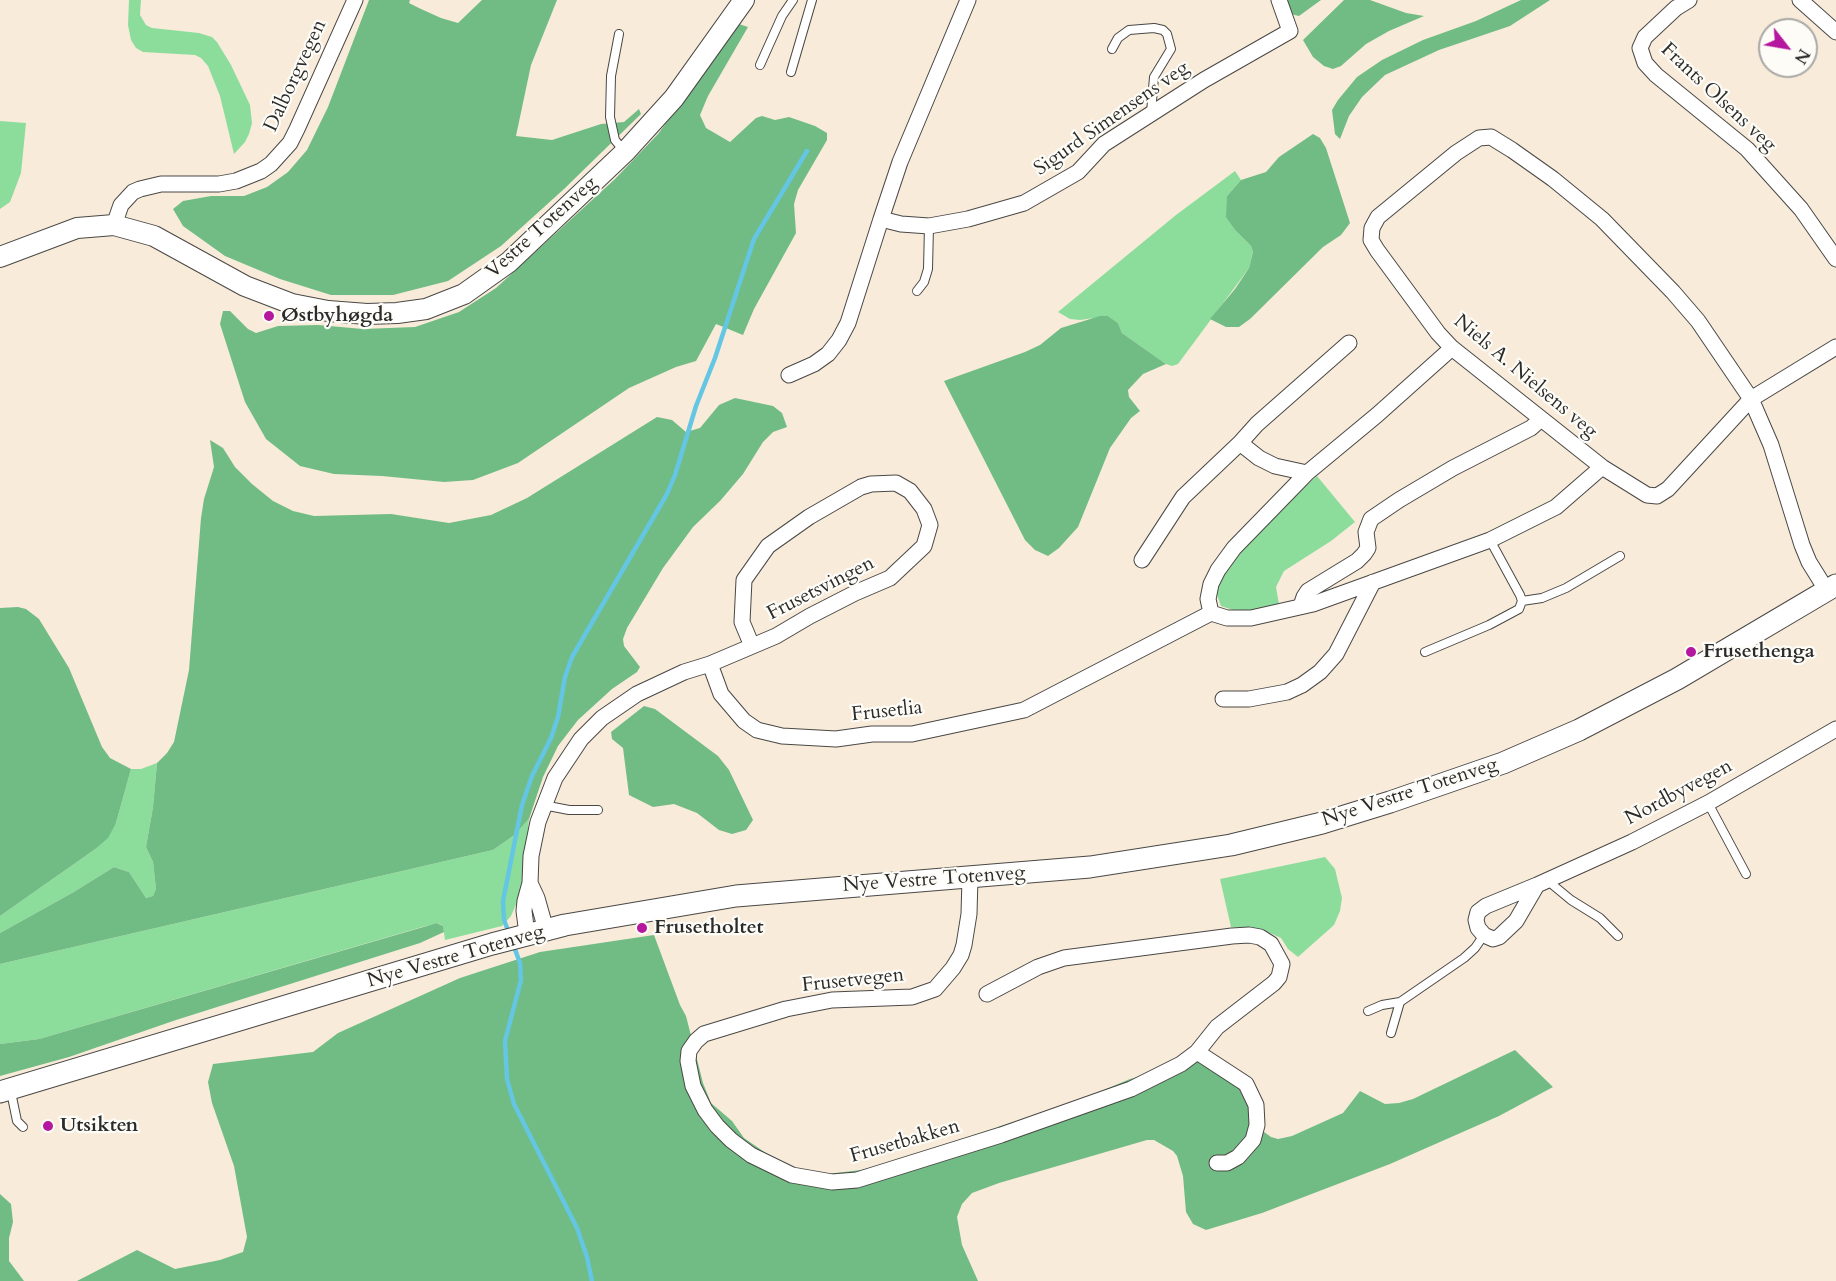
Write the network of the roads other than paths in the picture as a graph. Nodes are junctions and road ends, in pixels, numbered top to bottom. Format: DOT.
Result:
graph roads {
  1 [pos="355,0"];
  2 [pos="744,0"];
  3 [pos="793,0"];
  4 [pos="812,0"];
  5 [pos="968,0"];
  6 [pos="1279,0"];
  7 [pos="1689,0"];
  8 [pos="1800,0"];
  9 [pos="1836,32"];
  10 [pos="619,34"];
  11 [pos="1112,49"];
  12 [pos="760,65"];
  13 [pos="791,72"];
  14 [pos="1150,116"];
  15 [pos="625,152"];
  16 [pos="881,219"];
  17 [pos="114,225"];
  18 [pos="929,226"];
  19 [pos="0,257"];
  20 [pos="1836,259"];
  21 [pos="917,291"];
  22 [pos="1349,343"];
  23 [pos="1836,347"];
  24 [pos="1452,348"];
  25 [pos="789,375"];
  26 [pos="1751,399"];
  27 [pos="1541,419"];
  28 [pos="1240,443"];
  29 [pos="1602,467"];
  30 [pos="1307,473"];
  31 [pos="1490,540"];
  32 [pos="1620,556"];
  33 [pos="1142,560"];
  34 [pos="1374,582"];
  35 [pos="1832,588"];
  36 [pos="1522,601"];
  37 [pos="1301,606"];
  38 [pos="1211,613"];
  39 [pos="752,646"];
  40 [pos="1425,652"];
  41 [pos="710,664"];
  42 [pos="1223,699"];
  43 [pos="1836,729"];
  44 [pos="1708,803"];
  45 [pos="543,805"];
  46 [pos="598,810"];
  47 [pos="1746,874"];
  48 [pos="970,878"];
  49 [pos="1543,883"];
  50 [pos="537,932"];
  51 [pos="1484,935"];
  52 [pos="1618,936"];
  53 [pos="987,994"];
  54 [pos="1400,1002"];
  55 [pos="1368,1011"];
  56 [pos="1391,1033"];
  57 [pos="696,1041"];
  58 [pos="1197,1052"];
  59 [pos="5,1091"];
  60 [pos="23,1127"];
  61 [pos="1217,1163"];
  1 -- 17 [label="street, Dalborgvegen"];
  2 -- 15 [label="street, Vestre Totenveg"];
  3 -- 12 [label="lane"];
  4 -- 13 [label="lane"];
  5 -- 16 [label="street"];
  6 -- 14 [label="street, Sigurd Simensens veg"];
  7 -- 20 [label="street, Frants Olsens veg"];
  8 -- 9 [label="street"];
  10 -- 15 [label="lane"];
  11 -- 14 [label="lane"];
  14 -- 18 [label="street, Sigurd Simensens veg"];
  15 -- 17 [label="street, Vestre Totenveg"];
  16 -- 18 [label="street, Sigurd Simensens veg"];
  16 -- 25 [label="street"];
  17 -- 19 [label="street, Vestre Totenveg"];
  18 -- 21 [label="lane"];
  22 -- 28 [label="street"];
  23 -- 26 [label="street"];
  24 -- 26 [label="street, Niels A. Nielsens veg"];
  24 -- 27 [label="street, Niels A. Nielsens veg"];
  24 -- 30 [label="street"];
  26 -- 29 [label="street, Niels A. Nielsens veg"];
  26 -- 35 [label="street, Niels A. Nielsens veg"];
  27 -- 29 [label="street, Niels A. Nielsens veg"];
  27 -- 37 [label="street"];
  28 -- 30 [label="street"];
  28 -- 33 [label="street"];
  29 -- 31 [label="street"];
  30 -- 38 [label="street"];
  31 -- 34 [label="street"];
  31 -- 36 [label="lane"];
  32 -- 36 [label="lane"];
  34 -- 37 [label="street"];
  34 -- 42 [label="street"];
  35 -- 48 [label="main road, Nye Vestre Totenveg"];
  36 -- 40 [label="lane"];
  37 -- 38 [label="street"];
  38 -- 41 [label="street, Frusetlia"];
  39 -- 39 [label="street, Frusetsvingen"];
  39 -- 41 [label="street, Frusetsvingen"];
  41 -- 45 [label="street"];
  43 -- 44 [label="street, Nordbyvegen"];
  44 -- 47 [label="lane"];
  44 -- 49 [label="street, Nordbyvegen"];
  45 -- 46 [label="lane"];
  45 -- 50 [label="street"];
  48 -- 50 [label="main road, Nye Vestre Totenveg"];
  48 -- 57 [label="street, Frusetvegen"];
  49 -- 51 [label="street"];
  49 -- 51 [label="street, Nordbyvegen"];
  49 -- 52 [label="lane"];
  50 -- 59 [label="main road, Nye Vestre Totenveg"];
  51 -- 54 [label="lane"];
  53 -- 58 [label="street, Frusetbakken"];
  54 -- 55 [label="lane"];
  54 -- 56 [label="lane"];
  57 -- 58 [label="street, Frusetbakken"];
  58 -- 61 [label="street"];
  59 -- 60 [label="lane"];
}
